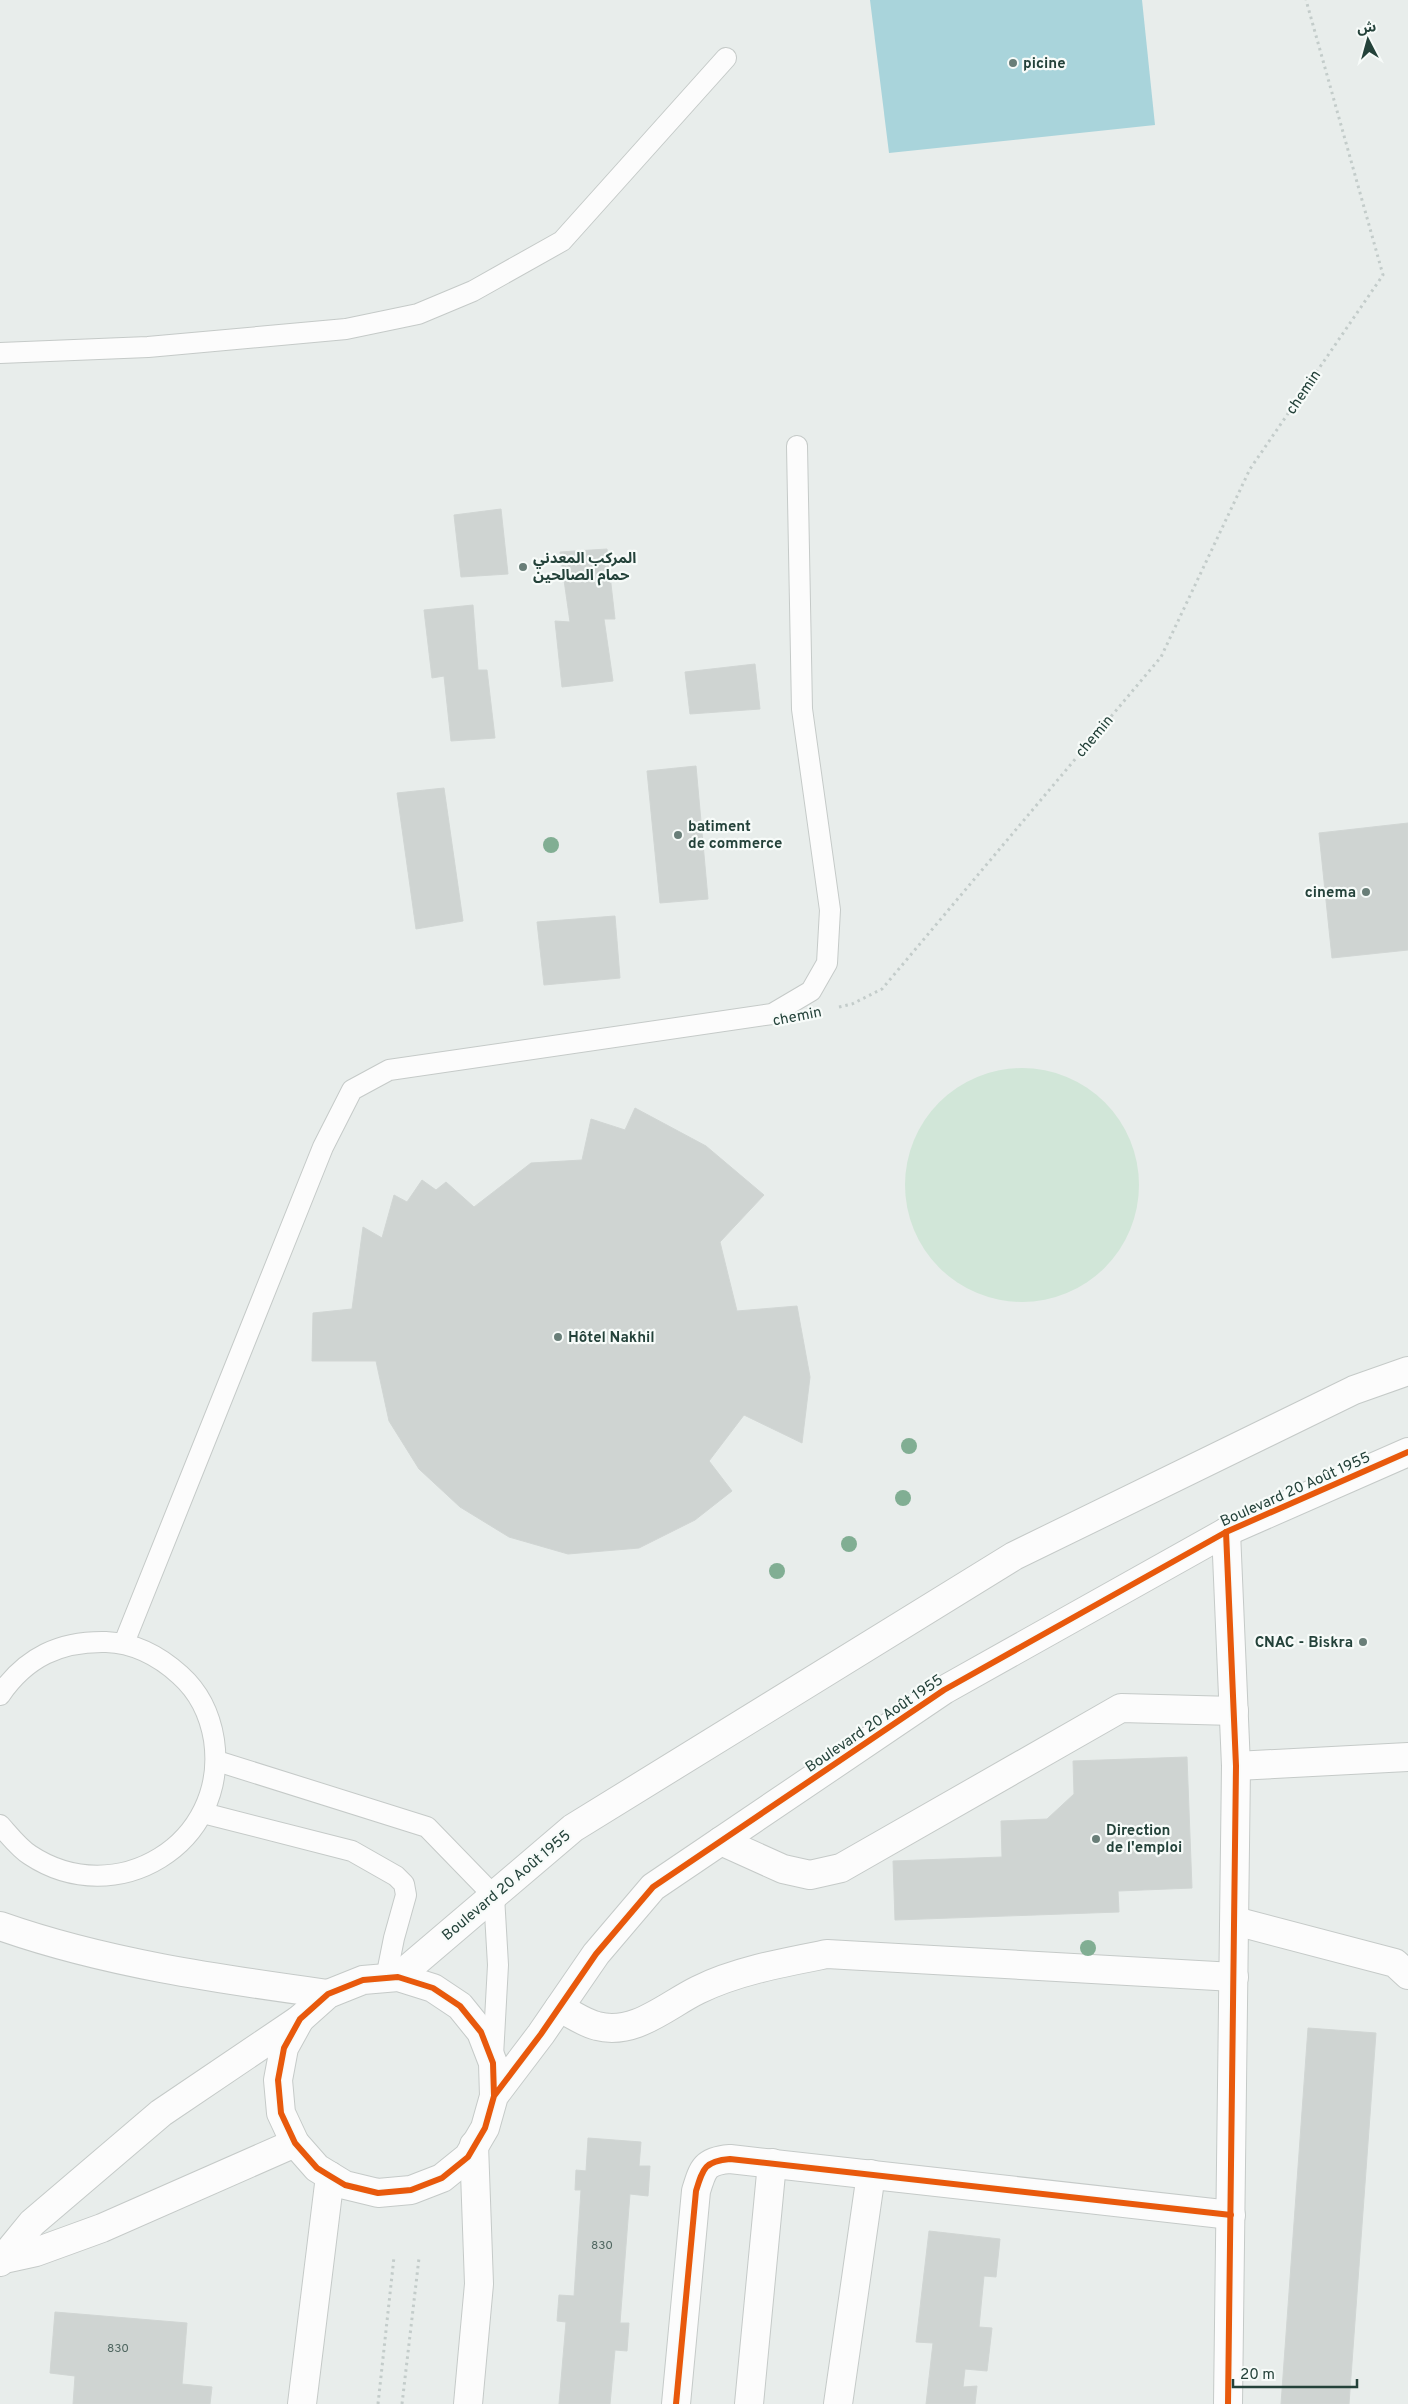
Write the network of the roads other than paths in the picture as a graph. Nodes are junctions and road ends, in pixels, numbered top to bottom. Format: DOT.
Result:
graph roads {
  1 [pos="726,58"];
  2 [pos="0,353"];
  3 [pos="797,446"];
  4 [pos="1408,1370"];
  5 [pos="1408,1452"];
  6 [pos="1226,1532"];
  7 [pos="124,1643"];
  8 [pos="0,1695"];
  9 [pos="1234,1711"];
  10 [pos="1408,1757"];
  11 [pos="217,1761"];
  12 [pos="1236,1766"];
  13 [pos="203,1813"];
  14 [pos="0,1826"];
  15 [pos="721,1841"];
  16 [pos="494,1896"];
  17 [pos="1234,1921"];
  18 [pos="0,1926"];
  19 [pos="1408,1975"];
  20 [pos="392,1977"];
  21 [pos="1234,1977"];
  22 [pos="328,1994"];
  23 [pos="559,2008"];
  24 [pos="300,2019"];
  25 [pos="493,2063"];
  26 [pos="494,2096"];
  27 [pos="295,2144"];
  28 [pos="474,2145"];
  29 [pos="772,2163"];
  30 [pos="871,2174"];
  31 [pos="330,2176"];
  32 [pos="1231,2215"];
  33 [pos="2,2260"];
  34 [pos="302,2404"];
  35 [pos="468,2404"];
  36 [pos="676,2404"];
  37 [pos="749,2404"];
  38 [pos="838,2404"];
  39 [pos="1228,2404"];
  1 -- 2 [label="lane"];
  3 -- 7 [label="lane"];
  4 -- 16 [label="street, Boulevard 20 Août 1955"];
  5 -- 6 [label="street, Boulevard 20 Août 1955"];
  6 -- 9 [label="street"];
  6 -- 15 [label="street, Boulevard 20 Août 1955"];
  7 -- 8 [label="lane"];
  7 -- 11 [label="lane"];
  9 -- 12 [label="street"];
  9 -- 15 [label="street"];
  10 -- 12 [label="street"];
  11 -- 13 [label="lane"];
  11 -- 16 [label="lane"];
  12 -- 17 [label="street"];
  13 -- 14 [label="lane"];
  13 -- 20 [label="lane"];
  15 -- 23 [label="street, Boulevard 20 Août 1955"];
  16 -- 20 [label="street, Boulevard 20 Août 1955"];
  16 -- 25 [label="lane"];
  17 -- 19 [label="street"];
  17 -- 21 [label="street"];
  18 -- 22 [label="street"];
  20 -- 22 [label="street"];
  20 -- 25 [label="street"];
  21 -- 23 [label="street"];
  21 -- 32 [label="street"];
  22 -- 24 [label="street"];
  23 -- 26 [label="street, Boulevard 20 Août 1955"];
  24 -- 27 [label="street"];
  24 -- 33 [label="street"];
  25 -- 26 [label="street"];
  26 -- 28 [label="street"];
  27 -- 31 [label="street"];
  27 -- 33 [label="street"];
  28 -- 31 [label="street"];
  28 -- 35 [label="street"];
  29 -- 30 [label="street"];
  29 -- 36 [label="street"];
  29 -- 37 [label="street"];
  30 -- 32 [label="street"];
  30 -- 38 [label="street"];
  31 -- 34 [label="street"];
  32 -- 39 [label="street"];
}
